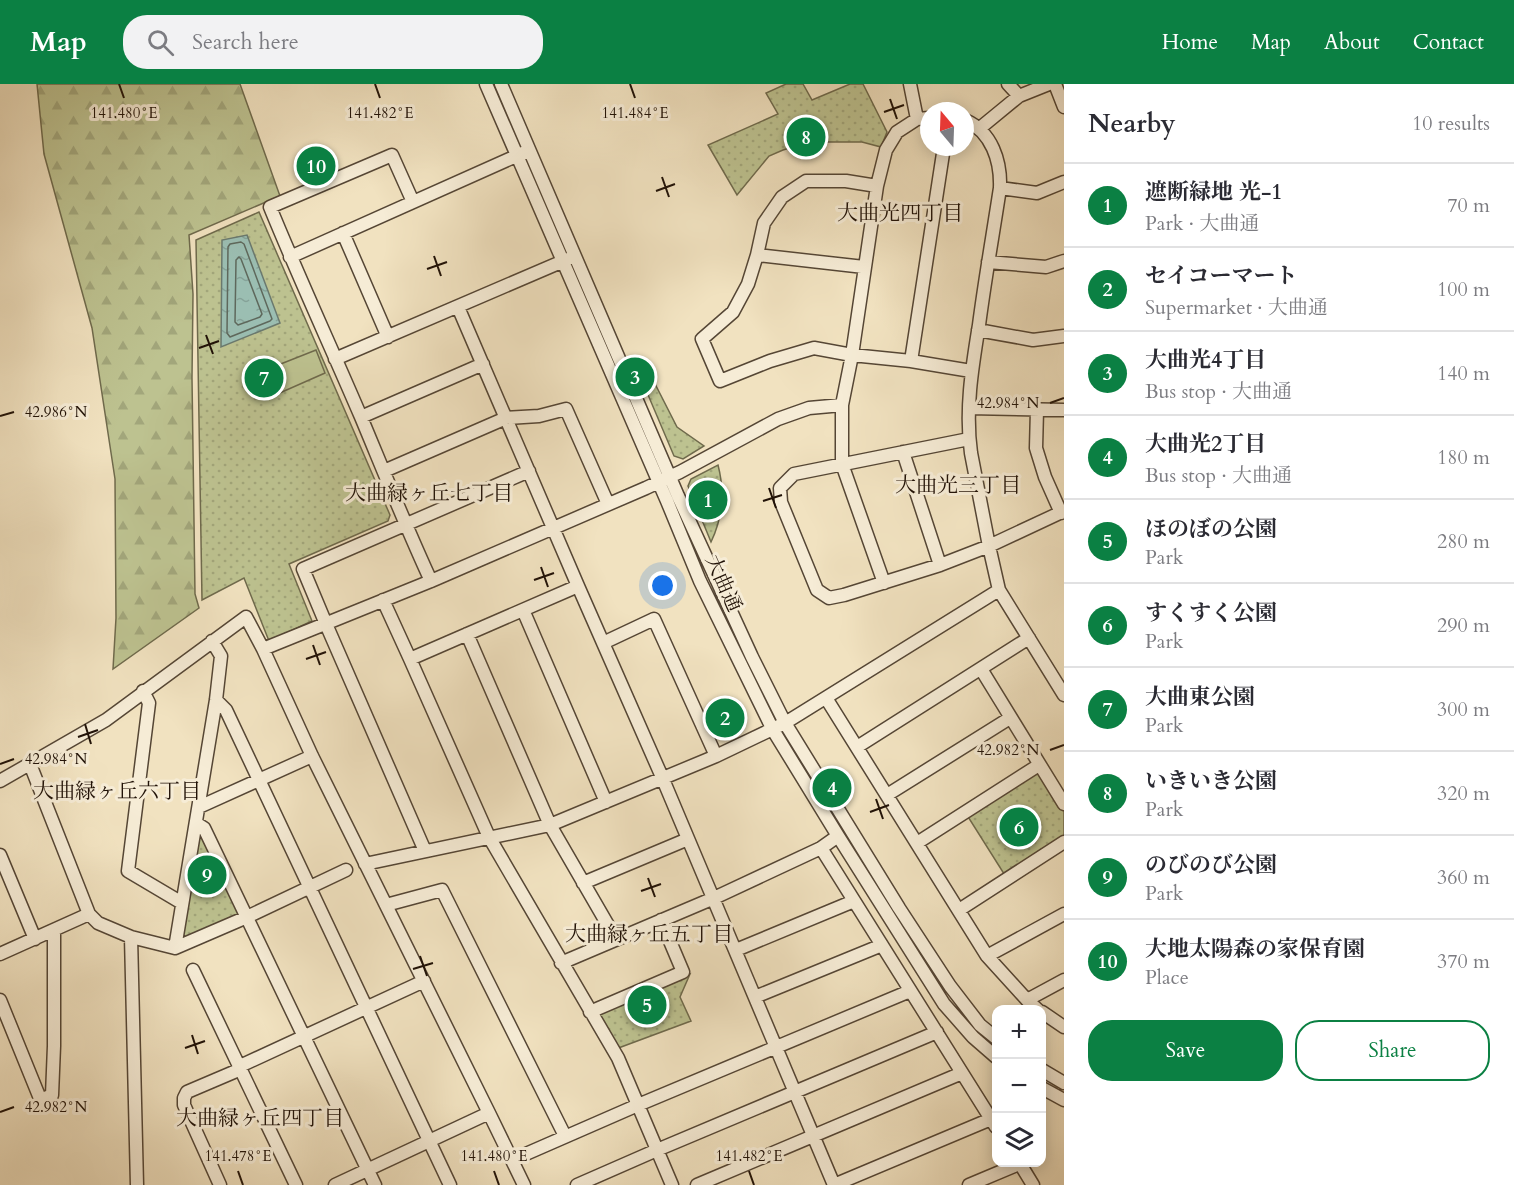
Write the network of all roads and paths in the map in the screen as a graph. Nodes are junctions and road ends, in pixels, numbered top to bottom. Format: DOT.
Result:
graph roads {
  1 [pos="486,84"];
  2 [pos="501,84"];
  3 [pos="910,84"];
  4 [pos="1008,84"];
  5 [pos="1048,84"];
  6 [pos="1055,84"];
  7 [pos="1019,96"];
  8 [pos="1064,107"];
  9 [pos="920,110"];
  10 [pos="920,120"];
  11 [pos="974,125"];
  12 [pos="980,128"];
  13 [pos="523,153"];
  14 [pos="943,156"];
  15 [pos="1064,182"];
  16 [pos="877,186"];
  17 [pos="1000,188"];
  18 [pos="413,202"];
  19 [pos="343,233"];
  20 [pos="757,255"];
  21 [pos="575,256"];
  22 [pos="290,258"];
  23 [pos="563,261"];
  24 [pos="1064,261"];
  25 [pos="988,262"];
  26 [pos="864,267"];
  27 [pos="458,307"];
  28 [pos="978,330"];
  29 [pos="1064,336"];
  30 [pos="388,337"];
  31 [pos="852,355"];
  32 [pos="335,359"];
  33 [pos="911,361"];
  34 [pos="483,364"];
  35 [pos="971,371"];
  36 [pos="842,405"];
  37 [pos="969,408"];
  38 [pos="1037,410"];
  39 [pos="1064,410"];
  40 [pos="361,417"];
  41 [pos="506,418"];
  42 [pos="969,439"];
  43 [pos="903,452"];
  44 [pos="842,464"];
  45 [pos="384,471"];
  46 [pos="529,471"];
  47 [pos="664,480"];
  48 [pos="608,504"];
  49 [pos="1062,512"];
  50 [pos="405,525"];
  51 [pos="554,528"];
  52 [pos="989,546"];
  53 [pos="940,565"];
  54 [pos="431,581"];
  55 [pos="884,583"];
  56 [pos="578,586"];
  57 [pos="999,590"];
  58 [pos="383,600"];
  59 [pos="523,610"];
  60 [pos="326,624"];
  61 [pos="467,634"];
  62 [pos="1029,638"];
  63 [pos="212,641"];
  64 [pos="603,643"];
  65 [pos="263,649"];
  66 [pos="410,659"];
  67 [pos="981,669"];
  68 [pos="143,691"];
  69 [pos="1064,694"];
  70 [pos="826,698"];
  71 [pos="216,700"];
  72 [pos="1010,718"];
  73 [pos="785,723"];
  74 [pos="773,730"];
  75 [pos="857,747"];
  76 [pos="312,756"];
  77 [pos="716,756"];
  78 [pos="30,764"];
  79 [pos="1039,765"];
  80 [pos="662,777"];
  81 [pos="260,780"];
  82 [pos="0,781"];
  83 [pos="887,795"];
  84 [pos="606,802"];
  85 [pos="1064,804"];
  86 [pos="199,807"];
  87 [pos="196,824"];
  88 [pos="550,825"];
  89 [pos="838,836"];
  90 [pos="489,837"];
  91 [pos="688,839"];
  92 [pos="1064,842"];
  93 [pos="917,843"];
  94 [pos="821,848"];
  95 [pos="425,850"];
  96 [pos="0,855"];
  97 [pos="365,864"];
  98 [pos="346,870"];
  99 [pos="583,883"];
  100 [pos="309,888"];
  101 [pos="714,898"];
  102 [pos="854,900"];
  103 [pos="182,903"];
  104 [pos="386,905"];
  105 [pos="959,910"];
  106 [pos="89,914"];
  107 [pos="1064,914"];
  108 [pos="247,917"];
  109 [pos="661,920"];
  110 [pos="54,930"];
  111 [pos="131,937"];
  112 [pos="35,939"];
  113 [pos="616,939"];
  114 [pos="882,945"];
  115 [pos="175,948"];
  116 [pos="736,950"];
  117 [pos="0,954"];
  118 [pos="987,956"];
  119 [pos="561,963"];
  120 [pos="193,970"];
  121 [pos="1064,980"];
  122 [pos="423,981"];
  123 [pos="910,991"];
  124 [pos="755,997"];
  125 [pos="0,1000"];
  126 [pos="1027,1000"];
  127 [pos="1033,1005"];
  128 [pos="367,1007"];
  129 [pos="591,1012"];
  130 [pos="1046,1015"];
  131 [pos="1064,1027"];
  132 [pos="937,1032"];
  133 [pos="992,1035"];
  134 [pos="304,1036"];
  135 [pos="776,1047"];
  136 [pos="992,1054"];
  137 [pos="240,1067"];
  138 [pos="962,1073"];
  139 [pos="1046,1073"];
  140 [pos="1064,1083"];
  141 [pos="1046,1091"];
  142 [pos="795,1092"];
  143 [pos="1064,1100"];
  144 [pos="638,1105"];
  145 [pos="489,1113"];
  146 [pos="992,1120"];
  147 [pos="992,1124"];
  148 [pos="565,1136"];
  149 [pos="813,1136"];
  150 [pos="429,1140"];
  151 [pos="657,1150"];
  152 [pos="512,1160"];
  153 [pos="1010,1167"];
  154 [pos="1022,1167"];
  155 [pos="368,1170"];
  156 [pos="138,1185"];
  157 [pos="220,1185"];
  158 [pos="296,1185"];
  159 [pos="335,1185"];
  160 [pos="375,1185"];
  161 [pos="450,1185"];
  162 [pos="524,1185"];
  163 [pos="577,1185"];
  164 [pos="672,1185"];
  165 [pos="697,1185"];
  166 [pos="834,1185"];
  167 [pos="969,1185"];
  168 [pos="1033,1185"];
  1 -- 13 [label="street, 大曲通"];
  2 -- 13 [label="street, 大曲通"];
  3 -- 9 [label="street"];
  4 -- 7 [label="street"];
  5 -- 7 [label="street"];
  6 -- 8 [label="street"];
  7 -- 12 [label="street"];
  10 -- 16 [label="street"];
  11 -- 12 [label="street"];
  12 -- 17 [label="street"];
  13 -- 18 [label="street"];
  13 -- 21 [label="street, 大曲通"];
  13 -- 23 [label="street, 大曲通"];
  14 -- 33 [label="street"];
  15 -- 17 [label="street"];
  16 -- 20 [label="street"];
  16 -- 26 [label="street"];
  17 -- 25 [label="street"];
  18 -- 19 [label="street"];
  18 -- 22 [label="street"];
  19 -- 22 [label="street"];
  19 -- 30 [label="street"];
  20 -- 26 [label="street"];
  20 -- 31 [label="street"];
  21 -- 23 [label="street"];
  21 -- 47 [label="street, 大曲通"];
  22 -- 32 [label="street"];
  23 -- 27 [label="street"];
  23 -- 47 [label="street, 大曲通"];
  24 -- 25 [label="street"];
  25 -- 28 [label="street"];
  26 -- 31 [label="street"];
  27 -- 30 [label="street"];
  27 -- 34 [label="street"];
  28 -- 29 [label="street"];
  28 -- 35 [label="street"];
  30 -- 32 [label="street"];
  31 -- 33 [label="street"];
  31 -- 36 [label="street"];
  32 -- 40 [label="street"];
  33 -- 35 [label="street"];
  34 -- 40 [label="street"];
  34 -- 41 [label="street"];
  35 -- 37 [label="street"];
  36 -- 44 [label="street"];
  36 -- 47 [label="street"];
  37 -- 38 [label="street"];
  37 -- 42 [label="street"];
  38 -- 39 [label="street"];
  38 -- 49 [label="street"];
  40 -- 45 [label="street"];
  41 -- 45 [label="street"];
  41 -- 46 [label="street"];
  41 -- 48 [label="street"];
  42 -- 43 [label="street"];
  42 -- 52 [label="street"];
  43 -- 44 [label="street"];
  43 -- 53 [label="street"];
  44 -- 55 [label="street"];
  44 -- 55 [label="street"];
  45 -- 50 [label="street"];
  46 -- 50 [label="street"];
  46 -- 51 [label="street"];
  47 -- 48 [label="street"];
  47 -- 73 [label="street, 大曲通"];
  47 -- 74 [label="street, 大曲通"];
  48 -- 51 [label="street"];
  49 -- 52 [label="street"];
  50 -- 54 [label="street"];
  50 -- 60 [label="street"];
  51 -- 54 [label="street"];
  51 -- 56 [label="street"];
  52 -- 53 [label="street"];
  52 -- 57 [label="street"];
  53 -- 55 [label="street"];
  54 -- 58 [label="street"];
  56 -- 59 [label="street"];
  56 -- 64 [label="street"];
  57 -- 62 [label="street"];
  57 -- 70 [label="street"];
  58 -- 60 [label="street"];
  58 -- 66 [label="street"];
  59 -- 61 [label="street"];
  59 -- 84 [label="street"];
  60 -- 65 [label="street"];
  60 -- 95 [label="street"];
  61 -- 66 [label="street"];
  61 -- 88 [label="street"];
  62 -- 67 [label="street"];
  62 -- 69 [label="street"];
  63 -- 65 [label="street"];
  63 -- 68 [label="street"];
  63 -- 71 [label="street"];
  64 -- 77 [label="street"];
  64 -- 80 [label="street"];
  65 -- 76 [label="street"];
  66 -- 90 [label="street"];
  67 -- 72 [label="street"];
  67 -- 75 [label="street"];
  68 -- 78 [label="street"];
  68 -- 103 [label="street"];
  70 -- 73 [label="street"];
  70 -- 75 [label="street"];
  71 -- 81 [label="street"];
  71 -- 86 [label="street"];
  72 -- 79 [label="street"];
  72 -- 83 [label="street"];
  73 -- 74 [label="street"];
  73 -- 133 [label="street, 大曲通"];
  74 -- 77 [label="street"];
  74 -- 89 [label="street, 大曲通"];
  75 -- 83 [label="street"];
  76 -- 81 [label="street"];
  76 -- 97 [label="street"];
  77 -- 80 [label="street"];
  78 -- 82 [label="street"];
  78 -- 106 [label="street"];
  79 -- 85 [label="street"];
  79 -- 93 [label="street"];
  80 -- 84 [label="street"];
  80 -- 91 [label="street"];
  81 -- 86 [label="street"];
  81 -- 100 [label="street"];
  83 -- 93 [label="street"];
  84 -- 88 [label="street"];
  86 -- 87 [label="street"];
  87 -- 103 [label="street"];
  87 -- 108 [label="street"];
  88 -- 90 [label="street"];
  88 -- 99 [label="street"];
  89 -- 94 [label="street"];
  89 -- 136 [label="street, 大曲通"];
  90 -- 95 [label="street"];
  90 -- 119 [label="street"];
  91 -- 99 [label="street"];
  91 -- 101 [label="street"];
  92 -- 105 [label="street"];
  93 -- 105 [label="street"];
  94 -- 101 [label="street"];
  94 -- 102 [label="street"];
  95 -- 97 [label="street"];
  96 -- 112 [label="street"];
  97 -- 104 [label="street"];
  98 -- 100 [label="street"];
  99 -- 113 [label="street"];
  100 -- 108 [label="street"];
  100 -- 128 [label="street"];
  101 -- 109 [label="street"];
  101 -- 116 [label="street"];
  102 -- 114 [label="street"];
  102 -- 116 [label="street"];
  103 -- 115 [label="street"];
  104 -- 122 [label="street"];
  104 -- 148 [label="street"];
  105 -- 118 [label="street"];
  106 -- 110 [label="street"];
  106 -- 111 [label="street"];
  107 -- 118 [label="street"];
  108 -- 115 [label="street"];
  108 -- 134 [label="street"];
  109 -- 113 [label="street"];
  109 -- 129 [label="street"];
  110 -- 112 [label="street"];
  110 -- 125 [label="street"];
  111 -- 115 [label="street"];
  111 -- 156 [label="street"];
  112 -- 117 [label="street"];
  113 -- 119 [label="street"];
  114 -- 123 [label="street"];
  114 -- 124 [label="street"];
  116 -- 124 [label="street"];
  118 -- 126 [label="street"];
  119 -- 129 [label="street"];
  120 -- 137 [label="street"];
  121 -- 126 [label="street"];
  122 -- 128 [label="street"];
  122 -- 145 [label="street"];
  123 -- 132 [label="street"];
  123 -- 135 [label="street"];
  124 -- 135 [label="street"];
  126 -- 127 [label="street"];
  128 -- 134 [label="street"];
  128 -- 150 [label="street"];
  129 -- 144 [label="street"];
  130 -- 131 [label="street"];
  132 -- 138 [label="street"];
  132 -- 142 [label="street"];
  134 -- 137 [label="street"];
  134 -- 155 [label="street"];
  135 -- 142 [label="street"];
  135 -- 144 [label="street"];
  137 -- 157 [label="street"];
  137 -- 158 [label="street"];
  138 -- 146 [label="street"];
  138 -- 149 [label="street"];
  139 -- 140 [label="street"];
  141 -- 143 [label="street"];
  142 -- 149 [label="street"];
  142 -- 151 [label="street"];
  144 -- 148 [label="street"];
  144 -- 151 [label="street"];
  145 -- 150 [label="street"];
  145 -- 152 [label="street"];
  147 -- 166 [label="street"];
  148 -- 152 [label="street"];
  149 -- 165 [label="street"];
  149 -- 166 [label="street"];
  150 -- 155 [label="street"];
  150 -- 161 [label="street"];
  151 -- 163 [label="street"];
  151 -- 164 [label="street"];
  152 -- 162 [label="street"];
  153 -- 167 [label="street"];
  154 -- 168 [label="street"];
  155 -- 159 [label="street"];
  155 -- 160 [label="street"];
}
